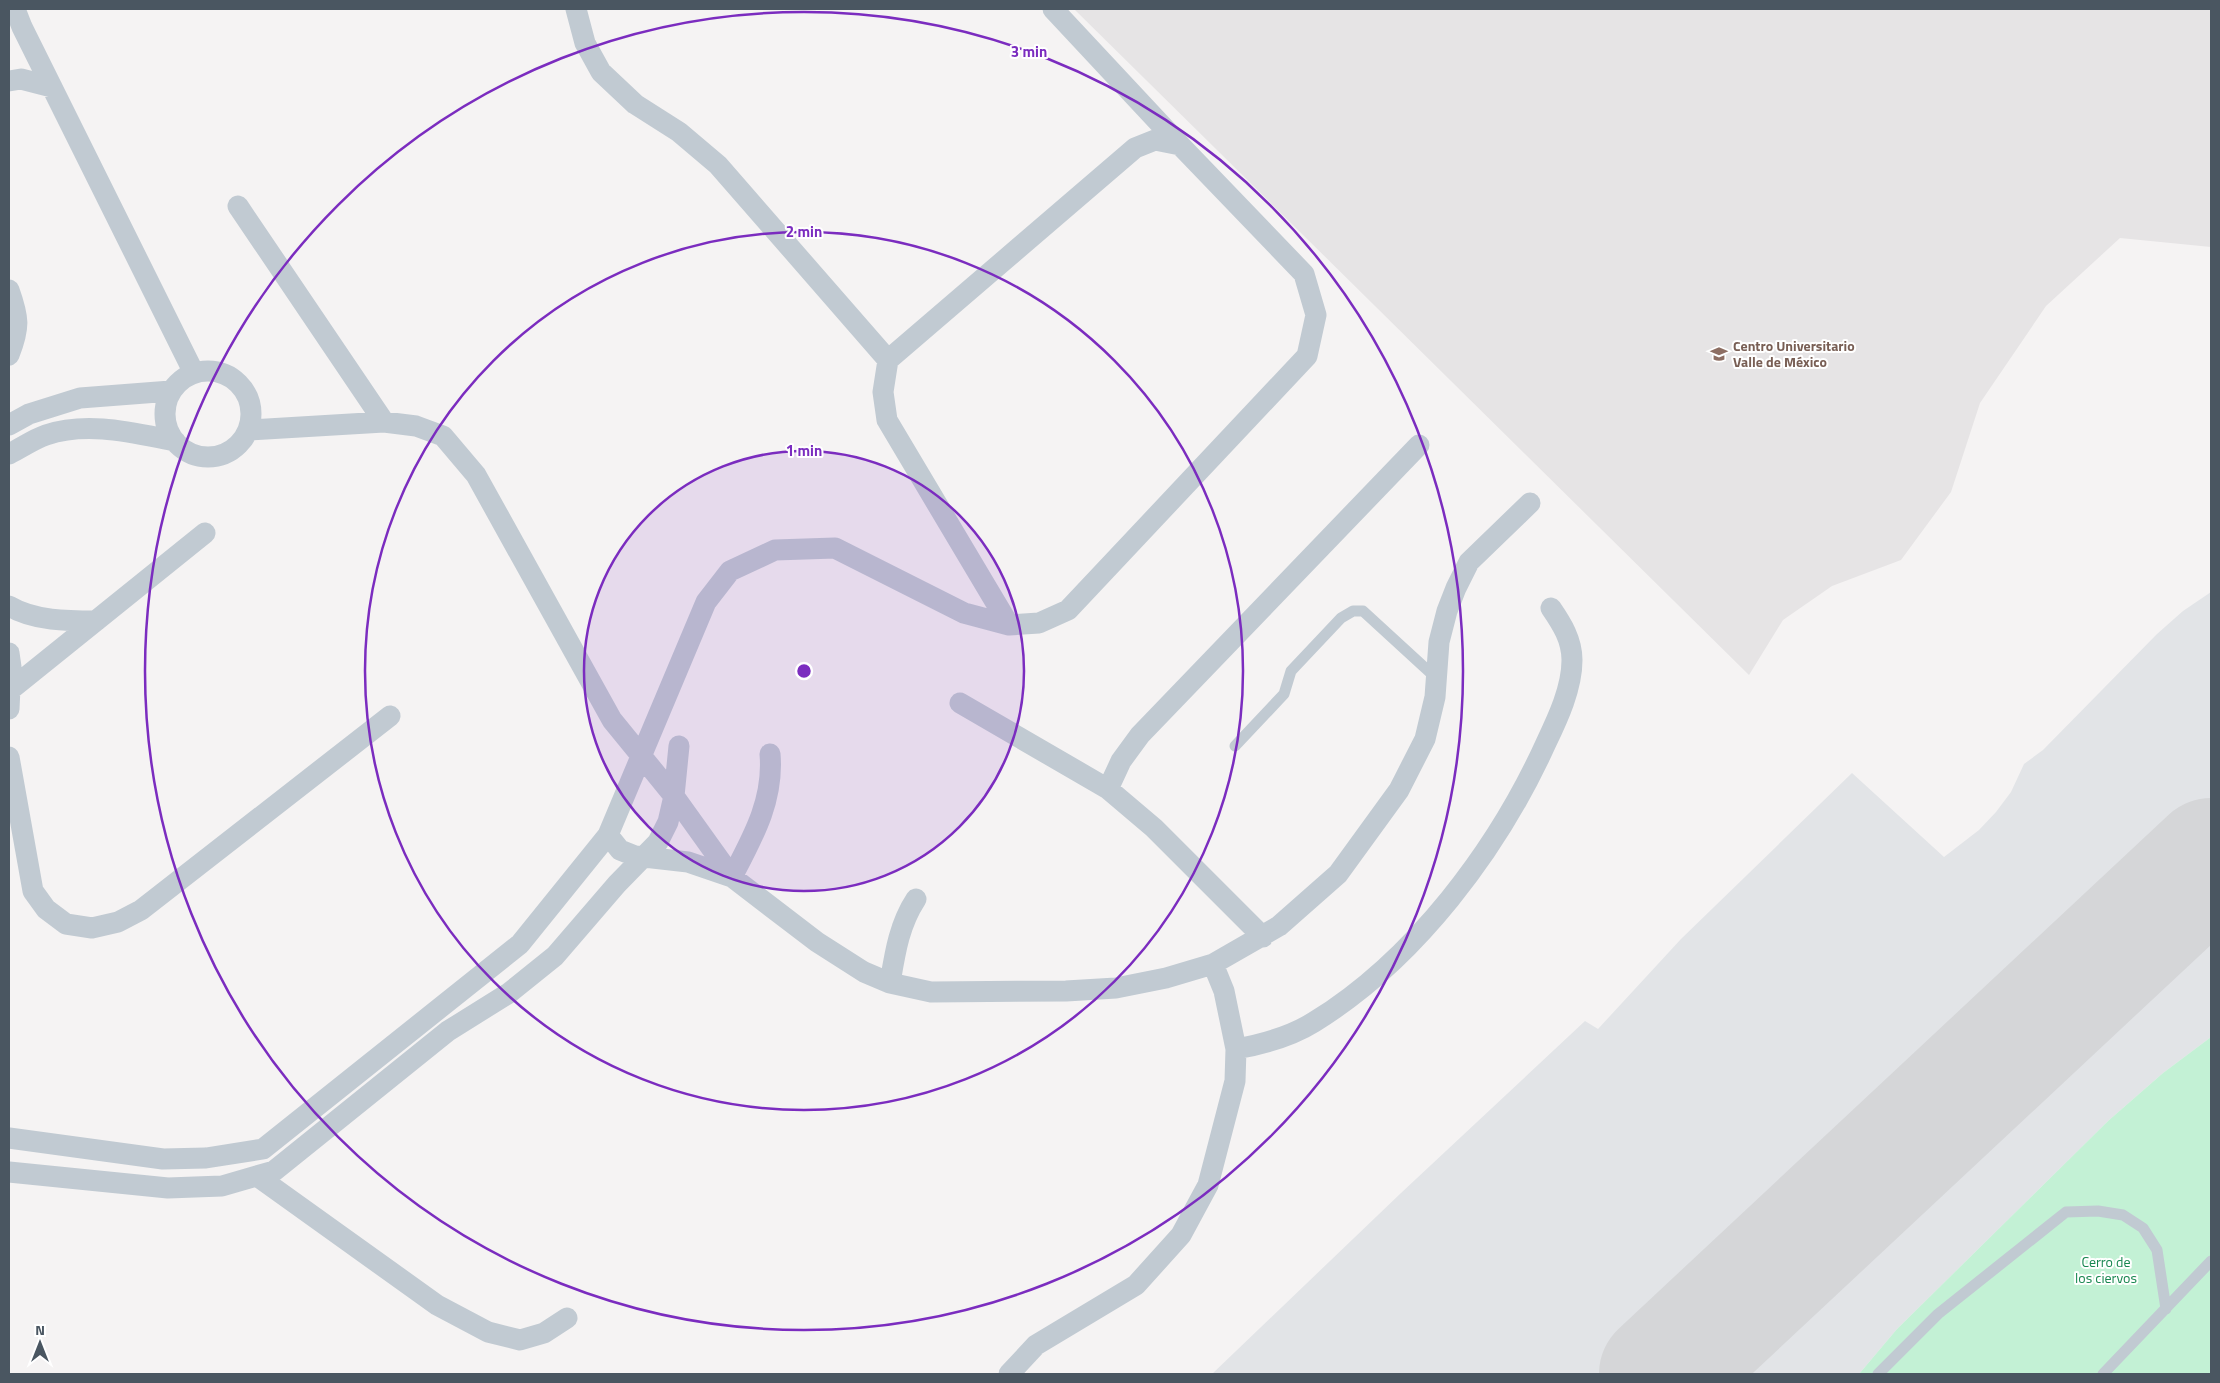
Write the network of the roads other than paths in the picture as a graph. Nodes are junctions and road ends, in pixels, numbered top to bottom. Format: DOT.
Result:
graph roads {
  1 [pos="15,9"];
  2 [pos="576,9"];
  3 [pos="1052,9"];
  4 [pos="9,81"];
  5 [pos="52,87"];
  6 [pos="1180,145"];
  7 [pos="238,206"];
  8 [pos="9,290"];
  9 [pos="9,355"];
  10 [pos="888,360"];
  11 [pos="194,373"];
  12 [pos="171,391"];
  13 [pos="384,422"];
  14 [pos="9,425"];
  15 [pos="249,430"];
  16 [pos="175,442"];
  17 [pos="1419,444"];
  18 [pos="9,454"];
  19 [pos="1530,503"];
  20 [pos="205,533"];
  21 [pos="9,606"];
  22 [pos="1551,608"];
  23 [pos="96,621"];
  24 [pos="1009,625"];
  25 [pos="9,653"];
  26 [pos="1436,677"];
  27 [pos="10,699"];
  28 [pos="960,703"];
  29 [pos="390,716"];
  30 [pos="679,746"];
  31 [pos="1235,746"];
  32 [pos="770,754"];
  33 [pos="639,756"];
  34 [pos="9,758"];
  35 [pos="1108,789"];
  36 [pos="674,796"];
  37 [pos="608,834"];
  38 [pos="641,858"];
  39 [pos="732,877"];
  40 [pos="916,899"];
  41 [pos="1263,937"];
  42 [pos="1213,964"];
  43 [pos="890,984"];
  44 [pos="1236,1049"];
  45 [pos="9,1138"];
  46 [pos="9,1172"];
  47 [pos="256,1176"];
  48 [pos="2211,1261"];
  49 [pos="2166,1309"];
  50 [pos="567,1318"];
  51 [pos="1008,1374"];
  52 [pos="1878,1374"];
  53 [pos="2103,1374"];
  1 -- 5 [label="street"];
  2 -- 10 [label="street"];
  3 -- 6 [label="street"];
  4 -- 5 [label="street"];
  5 -- 11 [label="street"];
  6 -- 10 [label="street"];
  6 -- 24 [label="street"];
  7 -- 13 [label="street"];
  8 -- 9 [label="street"];
  10 -- 24 [label="street"];
  11 -- 12 [label="street"];
  11 -- 15 [label="street"];
  12 -- 14 [label="street"];
  12 -- 16 [label="street"];
  13 -- 15 [label="street"];
  13 -- 33 [label="street"];
  15 -- 16 [label="street"];
  16 -- 18 [label="street"];
  17 -- 35 [label="street"];
  19 -- 26 [label="street"];
  20 -- 23 [label="street"];
  21 -- 23 [label="street"];
  22 -- 44 [label="street"];
  23 -- 27 [label="street"];
  24 -- 33 [label="street"];
  25 -- 27 [label="street"];
  26 -- 31 [label="lane"];
  26 -- 41 [label="street"];
  28 -- 35 [label="street"];
  29 -- 34 [label="street"];
  30 -- 36 [label="street"];
  32 -- 39 [label="street"];
  33 -- 36 [label="street"];
  33 -- 37 [label="street"];
  35 -- 41 [label="street"];
  36 -- 38 [label="street"];
  36 -- 39 [label="street"];
  37 -- 38 [label="street"];
  37 -- 45 [label="street"];
  38 -- 39 [label="street"];
  38 -- 47 [label="street"];
  39 -- 43 [label="street"];
  40 -- 43 [label="street"];
  41 -- 42 [label="street"];
  42 -- 43 [label="street"];
  42 -- 44 [label="street"];
  44 -- 51 [label="street"];
  46 -- 47 [label="street"];
  47 -- 50 [label="street"];
  48 -- 49 [label="lane"];
  49 -- 52 [label="lane"];
  49 -- 53 [label="lane"];
}
